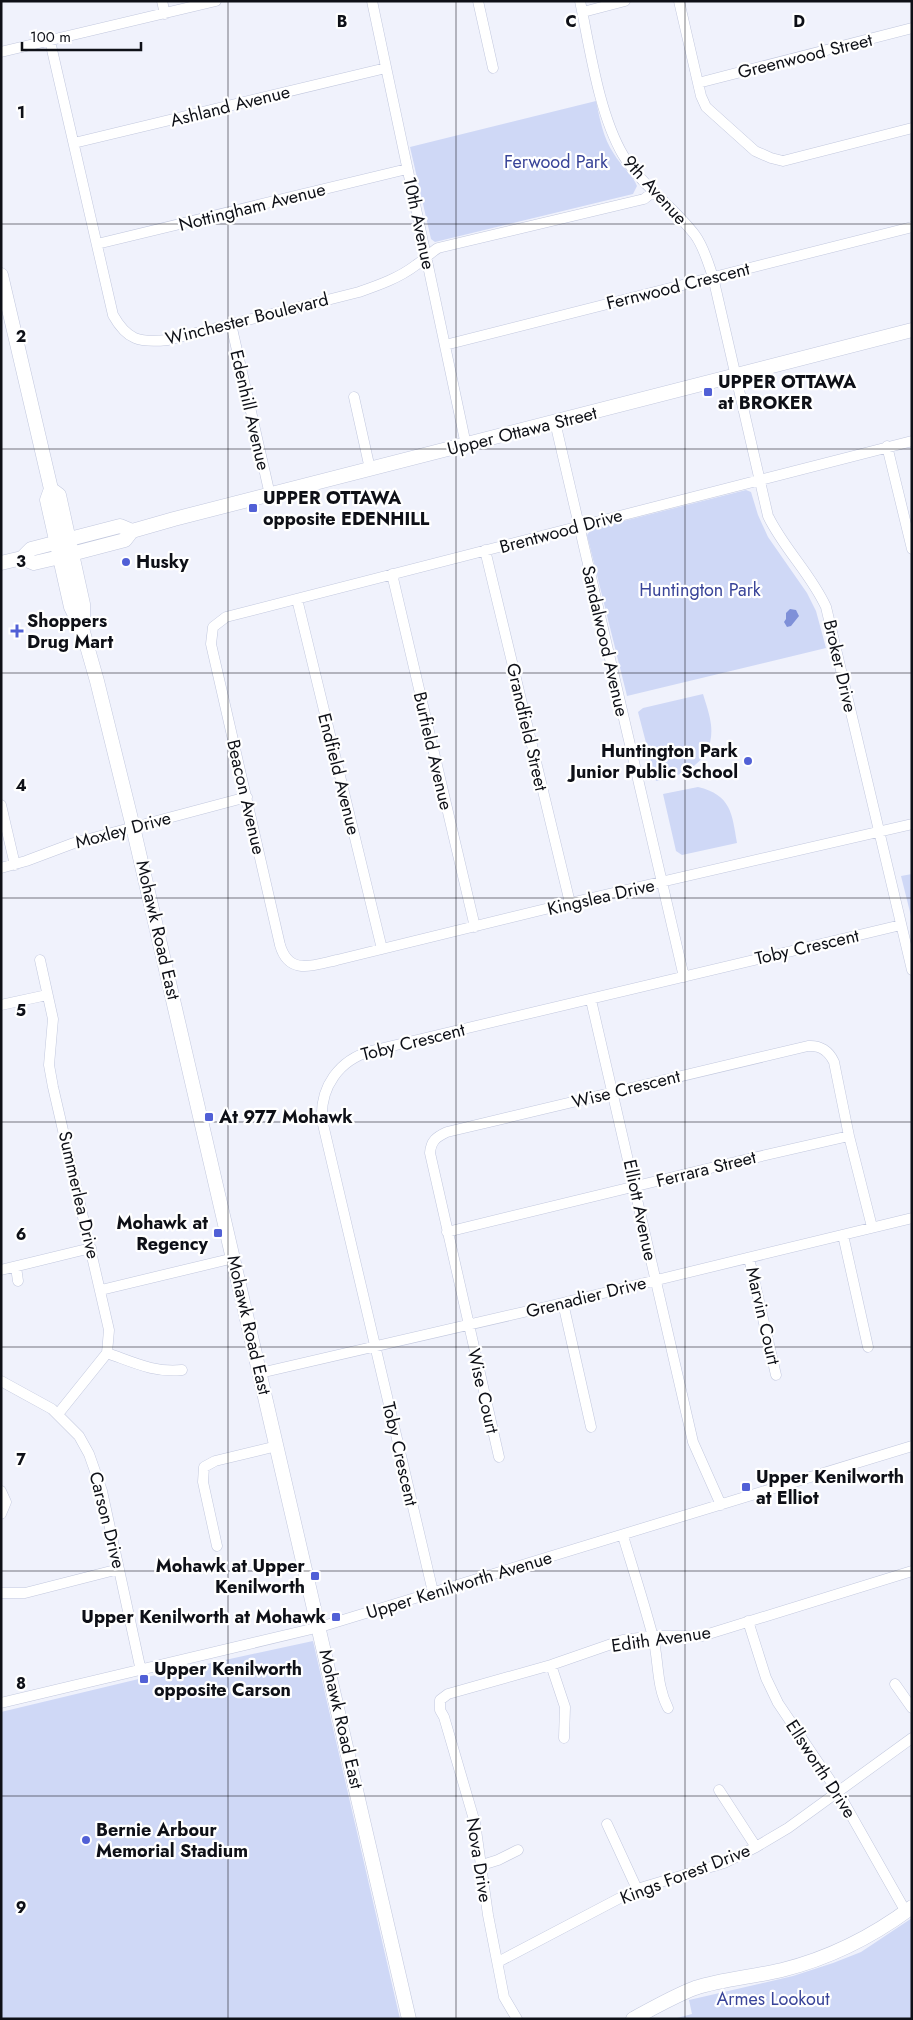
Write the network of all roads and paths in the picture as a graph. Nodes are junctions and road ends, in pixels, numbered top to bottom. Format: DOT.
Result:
graph roads {
  1 [pos="162,1"];
  2 [pos="216,1"];
  3 [pos="372,1"];
  4 [pos="478,1"];
  5 [pos="625,1"];
  6 [pos="678,1"];
  7 [pos="582,6"];
  8 [pos="165,14"];
  9 [pos="912,28"];
  10 [pos="50,40"];
  11 [pos="1,52"];
  12 [pos="386,68"];
  13 [pos="493,68"];
  14 [pos="698,83"];
  15 [pos="912,128"];
  16 [pos="74,143"];
  17 [pos="407,169"];
  18 [pos="653,192"];
  19 [pos="912,227"];
  20 [pos="97,244"];
  21 [pos="426,256"];
  22 [pos="1,275"];
  23 [pos="713,277"];
  24 [pos="231,324"];
  25 [pos="912,330"];
  26 [pos="444,345"];
  27 [pos="735,376"];
  28 [pos="354,397"];
  29 [pos="555,422"];
  30 [pos="912,441"];
  31 [pos="466,445"];
  32 [pos="888,446"];
  33 [pos="370,469"];
  34 [pos="760,480"];
  35 [pos="270,495"];
  36 [pos="578,526"];
  37 [pos="132,531"];
  38 [pos="62,541"];
  39 [pos="912,549"];
  40 [pos="485,550"];
  41 [pos="66,555"];
  42 [pos="22,558"];
  43 [pos="1,563"];
  44 [pos="392,574"];
  45 [pos="297,599"];
  46 [pos="213,628"];
  47 [pos="247,797"];
  48 [pos="1,805"];
  49 [pos="912,824"];
  50 [pos="133,827"];
  51 [pos="879,832"];
  52 [pos="15,865"];
  53 [pos="1,868"];
  54 [pos="662,883"];
  55 [pos="570,903"];
  56 [pos="901,925"];
  57 [pos="475,927"];
  58 [pos="382,949"];
  59 [pos="40,960"];
  60 [pos="291,963"];
  61 [pos="912,970"];
  62 [pos="684,977"];
  63 [pos="47,995"];
  64 [pos="591,1000"];
  65 [pos="1,1005"];
  66 [pos="614,1092"];
  67 [pos="849,1136"];
  68 [pos="634,1187"];
  69 [pos="912,1218"];
  70 [pos="872,1228"];
  71 [pos="447,1232"];
  72 [pos="843,1235"];
  73 [pos="91,1248"];
  74 [pos="234,1258"];
  75 [pos="750,1258"];
  76 [pos="16,1267"];
  77 [pos="1,1270"];
  78 [pos="18,1281"];
  79 [pos="656,1281"];
  80 [pos="101,1290"];
  81 [pos="563,1303"];
  82 [pos="469,1325"];
  83 [pos="375,1346"];
  84 [pos="868,1348"];
  85 [pos="107,1353"];
  86 [pos="182,1370"];
  87 [pos="260,1373"];
  88 [pos="776,1375"];
  89 [pos="1,1381"];
  90 [pos="58,1414"];
  91 [pos="591,1427"];
  92 [pos="277,1446"];
  93 [pos="912,1446"];
  94 [pos="499,1457"];
  95 [pos="1,1491"];
  96 [pos="720,1505"];
  97 [pos="1,1514"];
  98 [pos="623,1536"];
  99 [pos="218,1546"];
  100 [pos="119,1570"];
  101 [pos="912,1571"];
  102 [pos="433,1592"];
  103 [pos="1,1593"];
  104 [pos="748,1621"];
  105 [pos="320,1627"];
  106 [pos="653,1637"];
  107 [pos="551,1664"];
  108 [pos="141,1671"];
  109 [pos="895,1684"];
  110 [pos="440,1700"];
  111 [pos="1,1703"];
  112 [pos="668,1708"];
  113 [pos="912,1708"];
  114 [pos="564,1738"];
  115 [pos="912,1738"];
  116 [pos="720,1790"];
  117 [pos="838,1793"];
  118 [pos="607,1824"];
  119 [pos="756,1847"];
  120 [pos="518,1850"];
  121 [pos="482,1865"];
  122 [pos="637,1889"];
  123 [pos="909,1909"];
  124 [pos="498,1962"];
  125 [pos="409,2019"];
  126 [pos="517,2019"];
  127 [pos="633,2019"];
  1 -- 8 [label="street"];
  2 -- 8 [label="street"];
  3 -- 12 [label="street, 10th Avenue"];
  4 -- 13 [label="street"];
  5 -- 7 [label="street"];
  6 -- 14 [label="street"];
  7 -- 18 [label="street, 9th Avenue"];
  8 -- 10 [label="street"];
  9 -- 14 [label="street, Greenwood Street"];
  10 -- 11 [label="street"];
  10 -- 16 [label="street, Winchester Boulevard"];
  12 -- 16 [label="street, Ashland Avenue"];
  12 -- 17 [label="street, 10th Avenue"];
  14 -- 15 [label="street"];
  16 -- 20 [label="street, Winchester Boulevard"];
  17 -- 20 [label="street, Nottingham Avenue"];
  17 -- 21 [label="street, 10th Avenue"];
  18 -- 21 [label="street, Winchester Boulevard"];
  18 -- 23 [label="street, 9th Avenue"];
  19 -- 23 [label="street, Fernwood Crescent"];
  20 -- 24 [label="street, Winchester Boulevard"];
  21 -- 24 [label="street, Winchester Boulevard"];
  21 -- 26 [label="street, 10th Avenue"];
  22 -- 38 [label="main road, Mohawk Road East"];
  23 -- 26 [label="street, Fernwood Crescent"];
  23 -- 27 [label="street, 9th Avenue"];
  24 -- 35 [label="street, Edenhill Avenue"];
  25 -- 27 [label="main road, Upper Ottawa Street"];
  26 -- 31 [label="street, 10th Avenue"];
  27 -- 29 [label="main road, Upper Ottawa Street"];
  27 -- 34 [label="street, Broker Drive"];
  28 -- 33 [label="street"];
  29 -- 31 [label="main road, Upper Ottawa Street"];
  29 -- 36 [label="street, Sandalwood Avenue"];
  30 -- 32 [label="street, Brentwood Drive"];
  31 -- 33 [label="main road, Upper Ottawa Street"];
  32 -- 34 [label="street, Brentwood Drive"];
  32 -- 39 [label="street"];
  33 -- 35 [label="main road, Upper Ottawa Street"];
  34 -- 36 [label="street, Brentwood Drive"];
  34 -- 51 [label="street, Broker Drive"];
  35 -- 37 [label="main road, Upper Ottawa Street"];
  36 -- 40 [label="street, Brentwood Drive"];
  36 -- 54 [label="street, Sandalwood Avenue"];
  37 -- 38 [label="main road, Upper Ottawa Street"];
  37 -- 41 [label="main road, Upper Ottawa Street"];
  38 -- 41 [label="main road, Mohawk Road East"];
  38 -- 42 [label="main road, Upper Ottawa Street"];
  40 -- 44 [label="street, Brentwood Drive"];
  40 -- 55 [label="street, Grandfield Street"];
  41 -- 42 [label="main road, Upper Ottawa Street"];
  41 -- 50 [label="main road, Mohawk Road East"];
  42 -- 43 [label="main road, Upper Ottawa Street"];
  44 -- 45 [label="street, Brentwood Drive"];
  44 -- 57 [label="street, Burfield Avenue"];
  45 -- 46 [label="street, Brentwood Drive"];
  45 -- 58 [label="street, Endfield Avenue"];
  46 -- 47 [label="street, Beacon Avenue"];
  47 -- 50 [label="street, Moxley Drive"];
  47 -- 60 [label="street, Beacon Avenue"];
  48 -- 52 [label="street"];
  49 -- 51 [label="street, Kingslea Drive"];
  50 -- 52 [label="street, Moxley Drive"];
  50 -- 74 [label="main road, Mohawk Road East"];
  51 -- 54 [label="street, Kingslea Drive"];
  51 -- 56 [label="street, Broker Drive"];
  52 -- 53 [label="street, Moxley Drive"];
  54 -- 55 [label="street, Kingslea Drive"];
  54 -- 62 [label="street, Sandalwood Avenue"];
  55 -- 57 [label="street, Kingslea Drive"];
  56 -- 61 [label="street, Broker Drive"];
  56 -- 62 [label="street, Toby Crescent"];
  57 -- 58 [label="street, Kingslea Drive"];
  58 -- 60 [label="street, Kingslea Drive"];
  59 -- 63 [label="street, Summerlea Drive"];
  62 -- 64 [label="street, Toby Crescent"];
  63 -- 65 [label="street"];
  63 -- 73 [label="street, Summerlea Drive"];
  64 -- 66 [label="street, Elliott Avenue"];
  64 -- 83 [label="street, Toby Crescent"];
  66 -- 67 [label="street, Wise Crescent"];
  66 -- 68 [label="street, Elliott Avenue"];
  66 -- 71 [label="street, Wise Crescent"];
  67 -- 68 [label="street, Ferrara Street"];
  67 -- 70 [label="street, Wise Crescent"];
  68 -- 71 [label="street, Ferrara Street"];
  68 -- 79 [label="street, Elliott Avenue"];
  69 -- 70 [label="street, Grenadier Drive"];
  70 -- 72 [label="street, Grenadier Drive"];
  71 -- 82 [label="street, Wise Crescent"];
  72 -- 75 [label="street, Grenadier Drive"];
  72 -- 84 [label="street"];
  73 -- 76 [label="street"];
  73 -- 80 [label="street, Summerlea Drive"];
  74 -- 80 [label="street"];
  74 -- 87 [label="main road, Mohawk Road East"];
  75 -- 79 [label="street, Grenadier Drive"];
  75 -- 88 [label="street, Marvin Court"];
  76 -- 77 [label="street"];
  76 -- 78 [label="street"];
  79 -- 81 [label="street, Grenadier Drive"];
  79 -- 96 [label="street, Elliott Avenue"];
  80 -- 85 [label="street, Summerlea Drive"];
  81 -- 82 [label="street, Grenadier Drive"];
  81 -- 91 [label="street"];
  82 -- 83 [label="street, Grenadier Drive"];
  82 -- 94 [label="street, Wise Court"];
  83 -- 87 [label="street, Grenadier Drive"];
  83 -- 102 [label="street, Toby Crescent"];
  85 -- 86 [label="street"];
  85 -- 90 [label="street"];
  87 -- 92 [label="main road, Mohawk Road East"];
  89 -- 90 [label="street, Carson Drive"];
  90 -- 100 [label="street, Carson Drive"];
  92 -- 99 [label="street"];
  92 -- 105 [label="main road, Mohawk Road East"];
  93 -- 96 [label="street, Upper Kenilworth Avenue"];
  95 -- 97 [label="street"];
  96 -- 98 [label="street, Upper Kenilworth Avenue"];
  98 -- 102 [label="street, Upper Kenilworth Avenue"];
  98 -- 106 [label="street"];
  100 -- 103 [label="street"];
  100 -- 108 [label="street, Carson Drive"];
  101 -- 104 [label="street, Edith Avenue"];
  102 -- 105 [label="street, Upper Kenilworth Avenue"];
  104 -- 106 [label="street, Edith Avenue"];
  104 -- 117 [label="street, Ellsworth Drive"];
  105 -- 108 [label="street, Upper Kenilworth Avenue"];
  105 -- 125 [label="main road, Mohawk Road East"];
  106 -- 107 [label="street, Edith Avenue"];
  106 -- 112 [label="street"];
  107 -- 110 [label="street, Edith Avenue"];
  107 -- 114 [label="street"];
  108 -- 111 [label="street, Upper Kenilworth Avenue"];
  109 -- 113 [label="street"];
  110 -- 121 [label="street, Nova Drive"];
  115 -- 117 [label="street, Kings Forest Drive"];
  116 -- 119 [label="street"];
  117 -- 119 [label="street, Kings Forest Drive"];
  117 -- 123 [label="street, Ellsworth Drive"];
  118 -- 122 [label="street"];
  119 -- 122 [label="street, Kings Forest Drive"];
  120 -- 121 [label="street"];
  121 -- 124 [label="street, Nova Drive"];
  122 -- 124 [label="street, Kings Forest Drive"];
  123 -- 127 [label="main road"];
  124 -- 126 [label="street, Nova Drive"];
}
